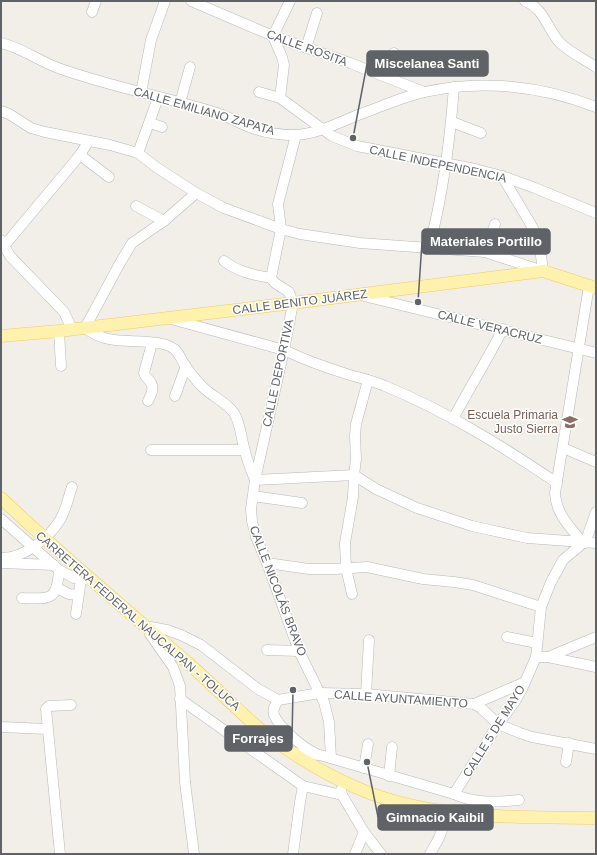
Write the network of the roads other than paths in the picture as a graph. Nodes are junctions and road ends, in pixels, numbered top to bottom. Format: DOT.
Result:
graph roads {
  1 [pos="96,1"];
  2 [pos="165,1"];
  3 [pos="191,1"];
  4 [pos="290,1"];
  5 [pos="525,1"];
  6 [pos="92,12"];
  7 [pos="317,13"];
  8 [pos="273,36"];
  9 [pos="1,43"];
  10 [pos="306,48"];
  11 [pos="394,53"];
  12 [pos="190,67"];
  13 [pos="596,67"];
  14 [pos="387,77"];
  15 [pos="454,87"];
  16 [pos="259,92"];
  17 [pos="424,92"];
  18 [pos="141,93"];
  19 [pos="158,98"];
  20 [pos="280,98"];
  21 [pos="180,103"];
  22 [pos="596,107"];
  23 [pos="1,111"];
  24 [pos="452,122"];
  25 [pos="150,123"];
  26 [pos="162,127"];
  27 [pos="324,129"];
  28 [pos="481,133"];
  29 [pos="296,135"];
  30 [pos="88,142"];
  31 [pos="138,153"];
  32 [pos="80,155"];
  33 [pos="446,163"];
  34 [pos="502,176"];
  35 [pos="109,177"];
  36 [pos="196,193"];
  37 [pos="136,206"];
  38 [pos="596,213"];
  39 [pos="164,221"];
  40 [pos="495,224"];
  41 [pos="281,229"];
  42 [pos="2,243"];
  43 [pos="429,248"];
  44 [pos="485,252"];
  45 [pos="224,260"];
  46 [pos="543,271"];
  47 [pos="271,278"];
  48 [pos="593,287"];
  49 [pos="360,295"];
  50 [pos="293,303"];
  51 [pos="165,317"];
  52 [pos="85,328"];
  53 [pos="72,329"];
  54 [pos="503,329"];
  55 [pos="59,331"];
  56 [pos="1,336"];
  57 [pos="152,342"];
  58 [pos="284,350"];
  59 [pos="579,350"];
  60 [pos="596,353"];
  61 [pos="61,366"];
  62 [pos="186,366"];
  63 [pos="368,380"];
  64 [pos="175,396"];
  65 [pos="148,401"];
  66 [pos="453,419"];
  67 [pos="563,448"];
  68 [pos="151,450"];
  69 [pos="244,450"];
  70 [pos="596,462"];
  71 [pos="354,475"];
  72 [pos="255,480"];
  73 [pos="557,483"];
  74 [pos="72,487"];
  75 [pos="253,496"];
  76 [pos="1,498"];
  77 [pos="302,503"];
  78 [pos="596,512"];
  79 [pos="18,514"];
  80 [pos="4,522"];
  81 [pos="44,538"];
  82 [pos="584,543"];
  83 [pos="596,543"];
  84 [pos="33,547"];
  85 [pos="1,558"];
  86 [pos="1,563"];
  87 [pos="267,563"];
  88 [pos="57,568"];
  89 [pos="346,568"];
  90 [pos="86,580"];
  91 [pos="57,588"];
  92 [pos="352,594"];
  93 [pos="78,595"];
  94 [pos="22,598"];
  95 [pos="541,607"];
  96 [pos="76,614"];
  97 [pos="145,626"];
  98 [pos="507,637"];
  99 [pos="596,637"];
  100 [pos="369,640"];
  101 [pos="537,643"];
  102 [pos="267,650"];
  103 [pos="299,651"];
  104 [pos="536,657"];
  105 [pos="548,657"];
  106 [pos="596,667"];
  107 [pos="525,682"];
  108 [pos="320,693"];
  109 [pos="366,694"];
  110 [pos="180,699"];
  111 [pos="278,700"];
  112 [pos="474,704"];
  113 [pos="71,705"];
  114 [pos="498,724"];
  115 [pos="1,727"];
  116 [pos="47,729"];
  117 [pos="569,743"];
  118 [pos="368,744"];
  119 [pos="392,747"];
  120 [pos="596,749"];
  121 [pos="292,753"];
  122 [pos="320,755"];
  123 [pos="331,758"];
  124 [pos="566,762"];
  125 [pos="364,768"];
  126 [pos="389,776"];
  127 [pos="339,780"];
  128 [pos="303,786"];
  129 [pos="454,794"];
  130 [pos="342,795"];
  131 [pos="519,800"];
  132 [pos="448,813"];
  133 [pos="596,818"];
  134 [pos="364,832"];
  135 [pos="60,854"];
  136 [pos="194,854"];
  137 [pos="293,854"];
  138 [pos="355,854"];
  139 [pos="381,854"];
  140 [pos="430,854"];
  1 -- 6 [label="street"];
  2 -- 18 [label="street"];
  3 -- 8 [label="street, CALLE ROSITA"];
  4 -- 8 [label="street"];
  5 -- 13 [label="street"];
  7 -- 10 [label="street"];
  8 -- 10 [label="street, CALLE ROSITA"];
  8 -- 20 [label="street"];
  9 -- 18 [label="street, CALLE EMILIANO ZAPATA"];
  10 -- 14 [label="street, CALLE ROSITA"];
  11 -- 14 [label="street"];
  12 -- 21 [label="street"];
  14 -- 17 [label="street, CALLE ROSITA"];
  15 -- 17 [label="street, CALLE EMILIANO ZAPATA"];
  15 -- 22 [label="street, CALLE EMILIANO ZAPATA"];
  15 -- 24 [label="street"];
  16 -- 20 [label="street, CALLE INDEPENDENCIA"];
  17 -- 27 [label="street, CALLE EMILIANO ZAPATA"];
  18 -- 19 [label="street, CALLE EMILIANO ZAPATA"];
  19 -- 21 [label="street, CALLE EMILIANO ZAPATA"];
  19 -- 25 [label="street"];
  20 -- 27 [label="street, CALLE INDEPENDENCIA"];
  21 -- 29 [label="street, CALLE EMILIANO ZAPATA"];
  23 -- 30 [label="street"];
  24 -- 28 [label="street"];
  24 -- 33 [label="street"];
  25 -- 26 [label="street"];
  25 -- 31 [label="street"];
  27 -- 29 [label="street, CALLE EMILIANO ZAPATA"];
  27 -- 33 [label="street, CALLE INDEPENDENCIA"];
  29 -- 41 [label="street"];
  30 -- 31 [label="street"];
  30 -- 32 [label="street"];
  31 -- 36 [label="street"];
  32 -- 35 [label="street"];
  32 -- 42 [label="street"];
  33 -- 34 [label="street, CALLE INDEPENDENCIA"];
  33 -- 43 [label="street"];
  34 -- 38 [label="street, CALLE INDEPENDENCIA"];
  34 -- 46 [label="street"];
  36 -- 39 [label="street"];
  36 -- 41 [label="street"];
  37 -- 39 [label="street"];
  39 -- 52 [label="street"];
  40 -- 44 [label="street"];
  41 -- 43 [label="street"];
  41 -- 47 [label="street"];
  42 -- 53 [label="street"];
  43 -- 44 [label="street"];
  44 -- 46 [label="street"];
  45 -- 47 [label="street"];
  46 -- 48 [label="main road, CALLE BENITO JUÁREZ"];
  46 -- 49 [label="main road, CALLE BENITO JUÁREZ"];
  47 -- 50 [label="street, CALLE DEPORTIVA"];
  48 -- 59 [label="street"];
  49 -- 50 [label="main road, CALLE BENITO JUÁREZ"];
  49 -- 54 [label="street, CALLE VERACRUZ"];
  50 -- 51 [label="main road, CALLE BENITO JUÁREZ"];
  50 -- 58 [label="street, CALLE DEPORTIVA"];
  51 -- 52 [label="main road, CALLE BENITO JUÁREZ"];
  51 -- 58 [label="street"];
  52 -- 53 [label="main road, CALLE BENITO JUÁREZ"];
  52 -- 57 [label="street, CALLE NICOLÁS BRAVO"];
  53 -- 55 [label="main road, CALLE BENITO JUÁREZ"];
  54 -- 59 [label="street, CALLE VERACRUZ"];
  54 -- 66 [label="street"];
  55 -- 56 [label="main road, CALLE BENITO JUÁREZ"];
  55 -- 61 [label="street"];
  57 -- 62 [label="street, CALLE NICOLÁS BRAVO"];
  57 -- 65 [label="street"];
  58 -- 63 [label="street"];
  58 -- 72 [label="street, CALLE DEPORTIVA"];
  59 -- 60 [label="street, CALLE VERACRUZ"];
  59 -- 67 [label="street"];
  62 -- 64 [label="street"];
  62 -- 69 [label="street, CALLE NICOLÁS BRAVO"];
  63 -- 66 [label="street"];
  63 -- 71 [label="street"];
  66 -- 73 [label="street"];
  67 -- 70 [label="street"];
  67 -- 73 [label="street"];
  68 -- 69 [label="street"];
  69 -- 72 [label="street, CALLE NICOLÁS BRAVO"];
  71 -- 72 [label="street"];
  71 -- 82 [label="street"];
  71 -- 89 [label="street"];
  72 -- 75 [label="street, CALLE NICOLÁS BRAVO"];
  73 -- 82 [label="street"];
  74 -- 81 [label="street"];
  75 -- 77 [label="street"];
  75 -- 87 [label="street, CALLE NICOLÁS BRAVO"];
  76 -- 79 [label="main road, CARRETERA FEDERAL NAUCALPAN - TOLUCA"];
  78 -- 82 [label="street"];
  79 -- 80 [label="street"];
  79 -- 81 [label="main road, CARRETERA FEDERAL NAUCALPAN - TOLUCA"];
  80 -- 84 [label="street"];
  81 -- 84 [label="street"];
  81 -- 90 [label="main road, CARRETERA FEDERAL NAUCALPAN - TOLUCA"];
  82 -- 83 [label="street"];
  82 -- 95 [label="street, CALLE 5 DE MAYO"];
  84 -- 85 [label="street"];
  84 -- 88 [label="street"];
  86 -- 88 [label="street"];
  87 -- 89 [label="street"];
  87 -- 103 [label="street, CALLE NICOLÁS BRAVO"];
  88 -- 90 [label="street"];
  88 -- 91 [label="street"];
  89 -- 92 [label="street"];
  89 -- 95 [label="street"];
  90 -- 93 [label="street"];
  90 -- 97 [label="main road, CARRETERA FEDERAL NAUCALPAN - TOLUCA"];
  91 -- 93 [label="street"];
  91 -- 94 [label="street"];
  93 -- 96 [label="street"];
  95 -- 101 [label="street, CALLE 5 DE MAYO"];
  97 -- 110 [label="street"];
  97 -- 111 [label="street"];
  97 -- 121 [label="main road, CARRETERA FEDERAL NAUCALPAN - TOLUCA"];
  98 -- 101 [label="street"];
  99 -- 105 [label="street"];
  100 -- 109 [label="street"];
  101 -- 104 [label="street, CALLE 5 DE MAYO"];
  102 -- 103 [label="street"];
  103 -- 108 [label="street, CALLE NICOLÁS BRAVO"];
  104 -- 105 [label="street"];
  104 -- 107 [label="street, CALLE 5 DE MAYO"];
  105 -- 106 [label="street"];
  107 -- 112 [label="street"];
  107 -- 114 [label="street, CALLE 5 DE MAYO"];
  108 -- 109 [label="street, CALLE AYUNTAMIENTO"];
  108 -- 111 [label="street, CALLE AYUNTAMIENTO"];
  108 -- 123 [label="street, CALLE NICOLÁS BRAVO"];
  109 -- 112 [label="street, CALLE AYUNTAMIENTO"];
  110 -- 128 [label="street"];
  110 -- 136 [label="street"];
  111 -- 122 [label="street"];
  112 -- 114 [label="street, CALLE AYUNTAMIENTO"];
  113 -- 116 [label="street"];
  114 -- 117 [label="street, CALLE AYUNTAMIENTO"];
  114 -- 129 [label="street, CALLE 5 DE MAYO"];
  115 -- 116 [label="street"];
  116 -- 135 [label="street"];
  117 -- 120 [label="street, CALLE AYUNTAMIENTO"];
  117 -- 124 [label="street"];
  118 -- 125 [label="street"];
  119 -- 126 [label="street"];
  121 -- 122 [label="street"];
  121 -- 127 [label="main road, CARRETERA FEDERAL NAUCALPAN - TOLUCA"];
  122 -- 123 [label="street"];
  123 -- 125 [label="street"];
  125 -- 126 [label="street"];
  126 -- 129 [label="street"];
  127 -- 130 [label="street"];
  127 -- 132 [label="main road, CARRETERA FEDERAL NAUCALPAN - TOLUCA"];
  128 -- 130 [label="street"];
  128 -- 137 [label="street"];
  129 -- 131 [label="street"];
  130 -- 134 [label="street"];
  132 -- 133 [label="main road, CARRETERA FEDERAL NAUCALPAN - TOLUCA"];
  132 -- 140 [label="street"];
  134 -- 138 [label="street"];
  134 -- 139 [label="street"];
}
